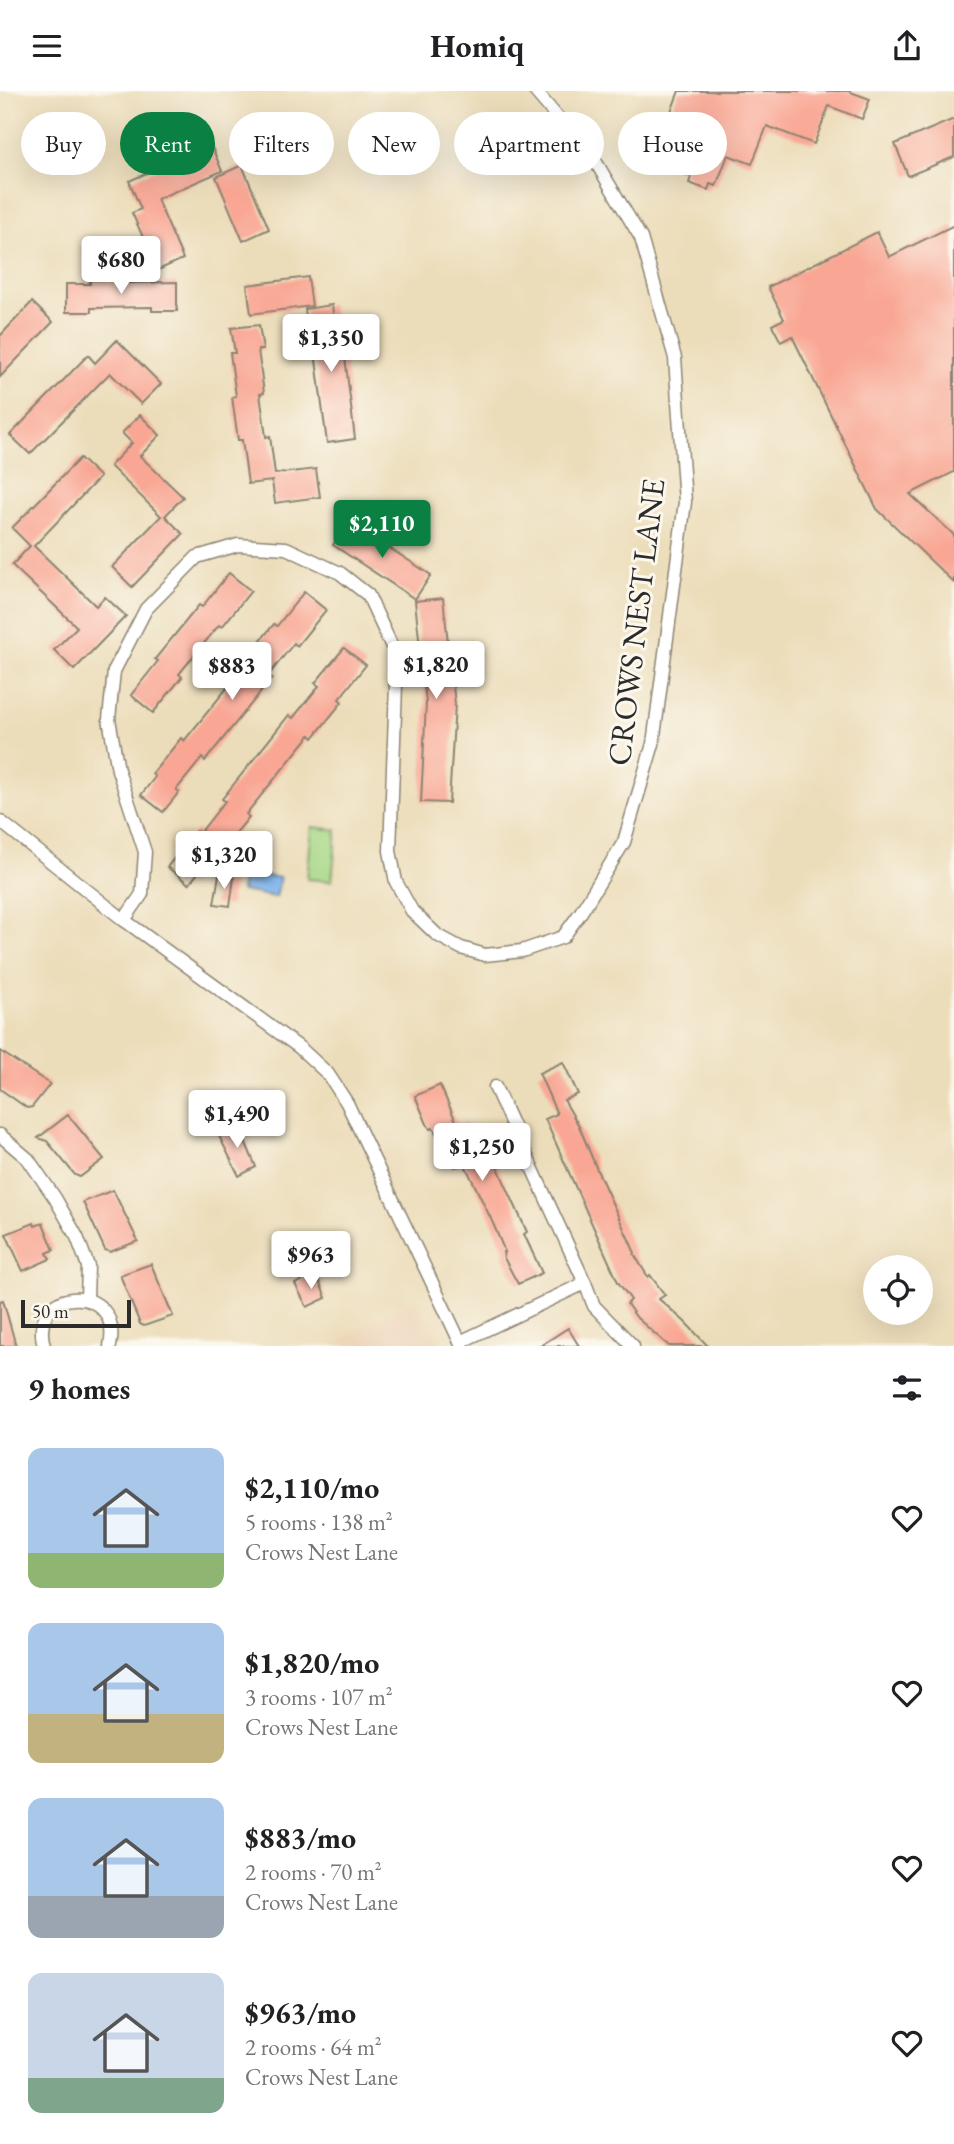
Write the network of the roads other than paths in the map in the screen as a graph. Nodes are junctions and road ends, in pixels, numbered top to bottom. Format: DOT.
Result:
graph roads {
  1 [pos="536,91"];
  2 [pos="0,821"];
  3 [pos="124,920"];
  4 [pos="495,1087"];
  5 [pos="0,1135"];
  6 [pos="585,1283"];
  7 [pos="87,1299"];
  8 [pos="461,1344"];
  9 [pos="44,1346"];
  10 [pos="110,1346"];
  11 [pos="633,1346"];
  1 -- 3 [label="street, CROWS NEST LANE"];
  2 -- 3 [label="street"];
  3 -- 8 [label="street"];
  4 -- 6 [label="street"];
  5 -- 7 [label="street"];
  6 -- 8 [label="street"];
  6 -- 11 [label="street"];
  7 -- 9 [label="street"];
  7 -- 10 [label="street"];
}
